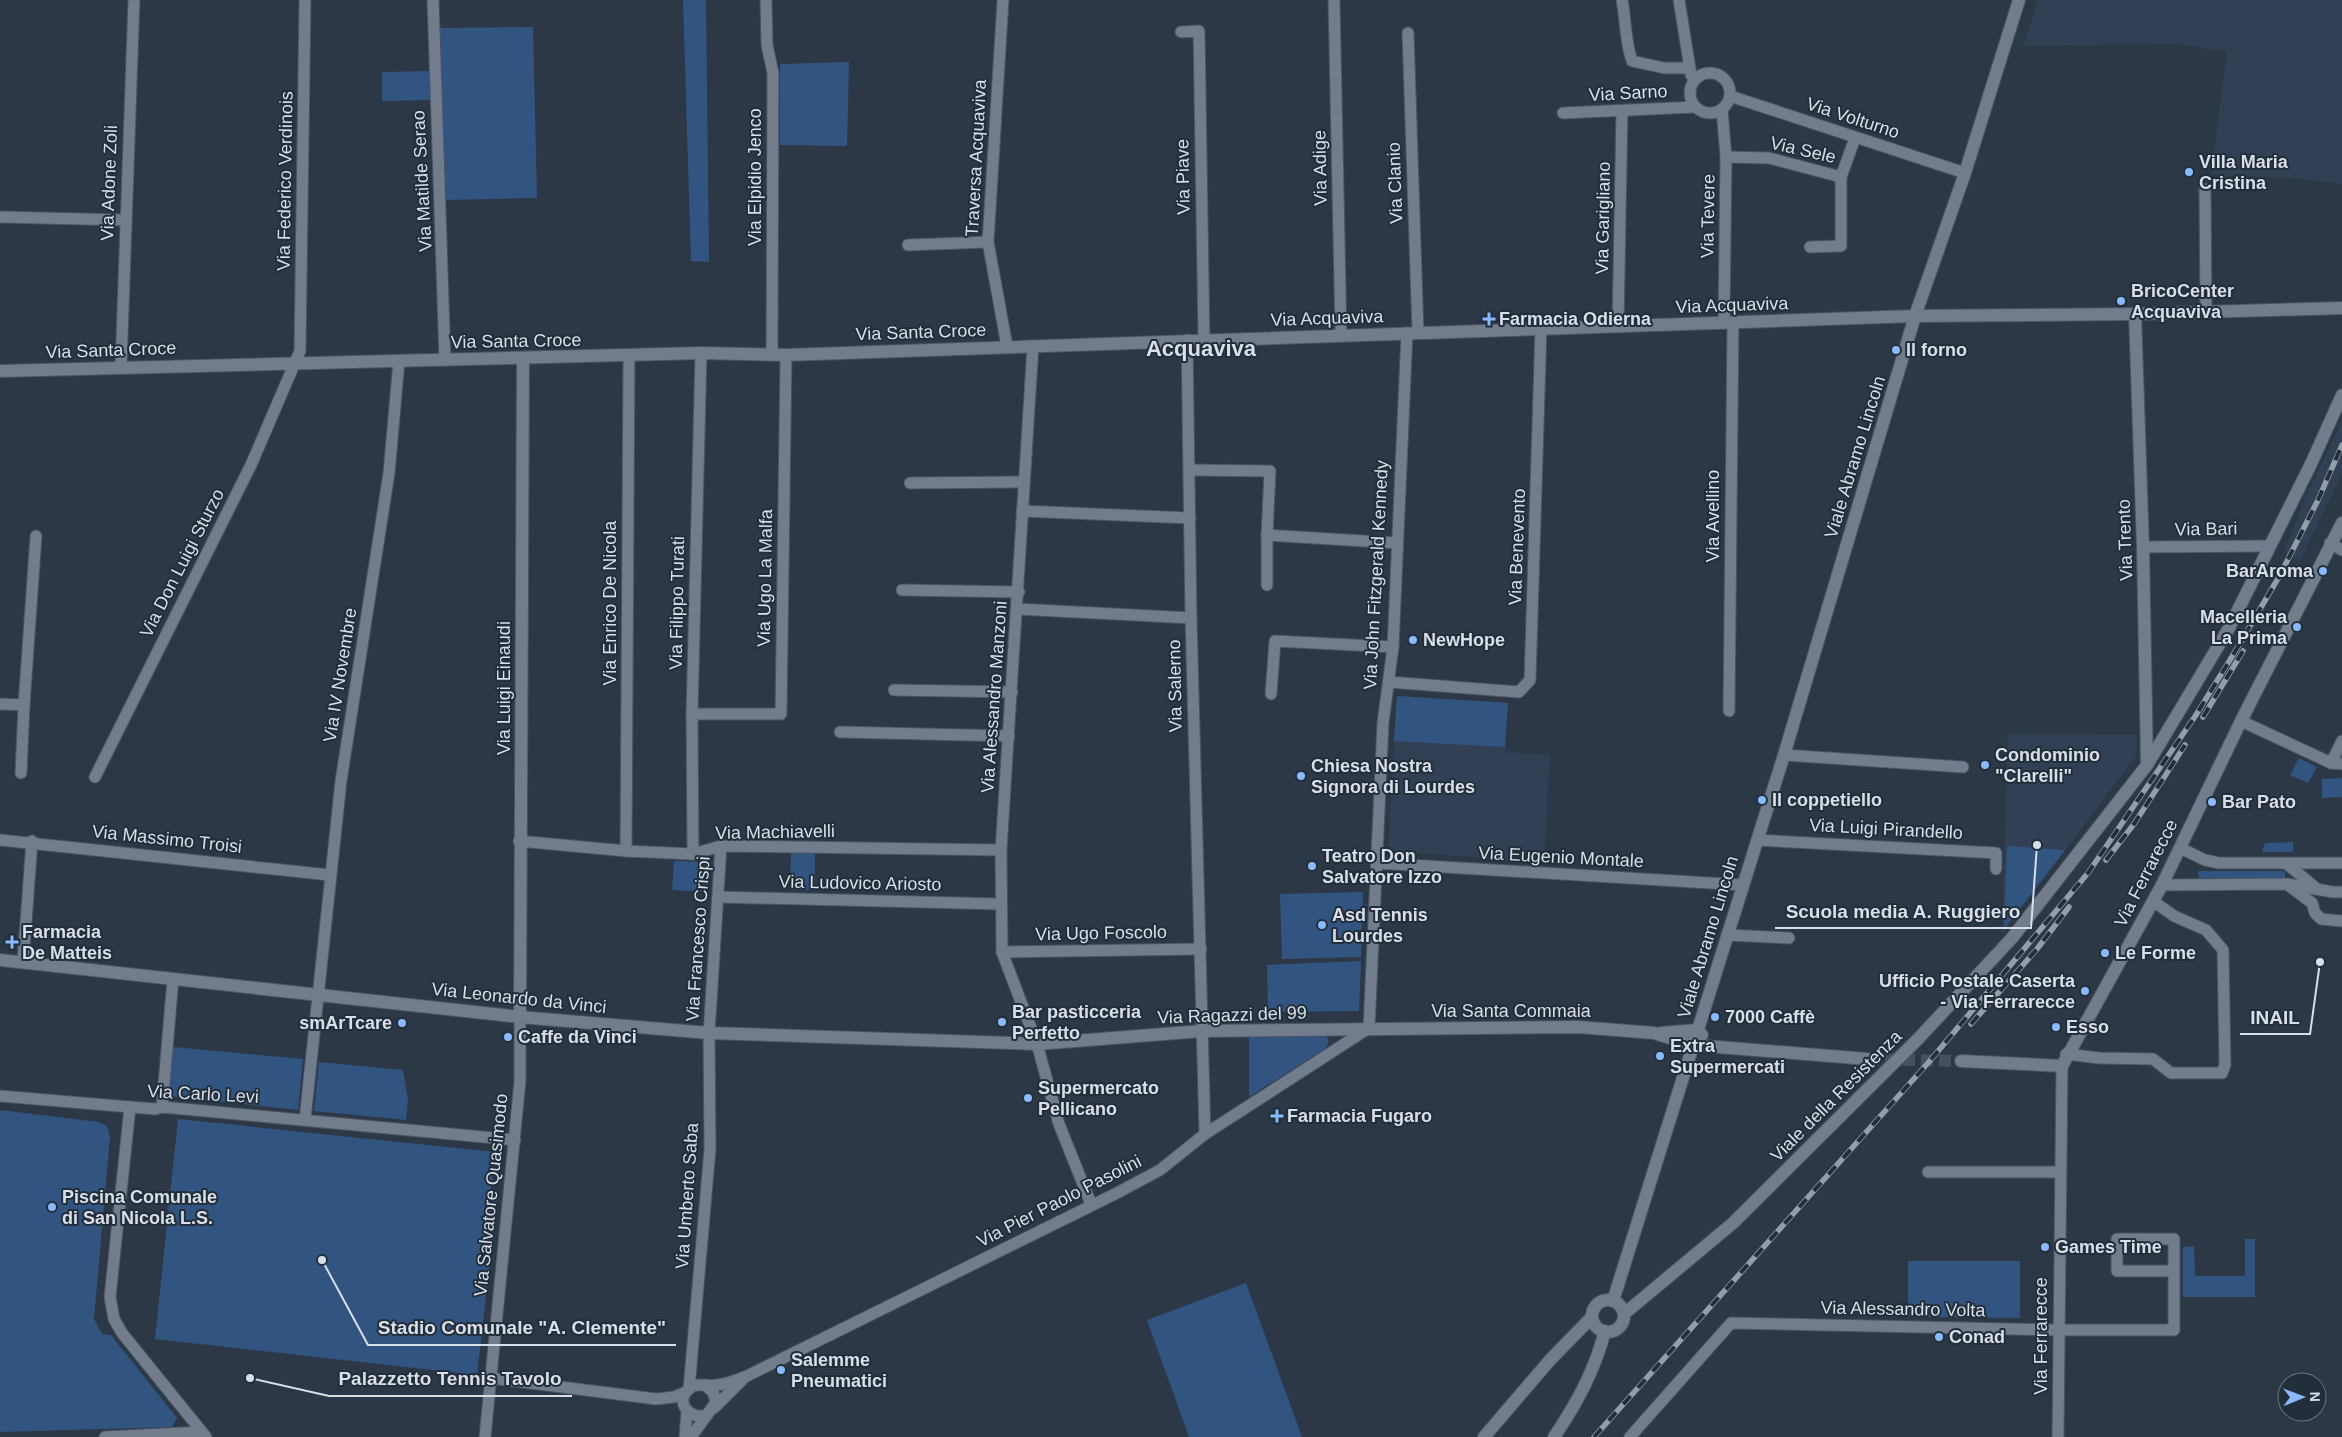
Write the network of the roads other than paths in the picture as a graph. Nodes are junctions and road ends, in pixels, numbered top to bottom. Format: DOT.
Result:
graph roads {
  1 [pos="134,0"];
  2 [pos="305,0"];
  3 [pos="433,0"];
  4 [pos="766,0"];
  5 [pos="1003,0"];
  6 [pos="1334,0"];
  7 [pos="1622,0"];
  8 [pos="1679,0"];
  9 [pos="2019,0"];
  10 [pos="1180,32"];
  11 [pos="1408,33"];
  12 [pos="1690,68"];
  13 [pos="1692,84"];
  14 [pos="1730,96"];
  15 [pos="1695,107"];
  16 [pos="1722,110"];
  17 [pos="1622,111"];
  18 [pos="1563,113"];
  19 [pos="1855,138"];
  20 [pos="1726,157"];
  21 [pos="1965,174"];
  22 [pos="1841,177"];
  23 [pos="2204,188"];
  24 [pos="0,217"];
  25 [pos="124,220"];
  26 [pos="988,242"];
  27 [pos="908,245"];
  28 [pos="1810,247"];
  29 [pos="2342,308"];
  30 [pos="2206,312"];
  31 [pos="2134,314"];
  32 [pos="1915,316"];
  33 [pos="1728,322"];
  34 [pos="1618,326"];
  35 [pos="1541,328"];
  36 [pos="1412,333"];
  37 [pos="1341,335"];
  38 [pos="1187,340"];
  39 [pos="1204,340"];
  40 [pos="1007,346"];
  41 [pos="1033,346"];
  42 [pos="701,353"];
  43 [pos="629,355"];
  44 [pos="772,355"];
  45 [pos="786,355"];
  46 [pos="523,358"];
  47 [pos="445,360"];
  48 [pos="399,361"];
  49 [pos="294,362"];
  50 [pos="121,366"];
  51 [pos="0,371"];
  52 [pos="2342,395"];
  53 [pos="1190,470"];
  54 [pos="1024,482"];
  55 [pos="910,483"];
  56 [pos="1022,511"];
  57 [pos="1190,518"];
  58 [pos="2342,523"];
  59 [pos="1267,535"];
  60 [pos="36,536"];
  61 [pos="1396,542"];
  62 [pos="2330,544"];
  63 [pos="2269,546"];
  64 [pos="2143,547"];
  65 [pos="2342,550"];
  66 [pos="1267,585"];
  67 [pos="902,590"];
  68 [pos="1019,592"];
  69 [pos="1018,610"];
  70 [pos="1191,618"];
  71 [pos="1393,647"];
  72 [pos="1389,682"];
  73 [pos="894,690"];
  74 [pos="1012,692"];
  75 [pos="1271,694"];
  76 [pos="0,704"];
  77 [pos="24,705"];
  78 [pos="1729,711"];
  79 [pos="692,714"];
  80 [pos="2242,720"];
  81 [pos="840,732"];
  82 [pos="1009,736"];
  83 [pos="2342,741"];
  84 [pos="1784,755"];
  85 [pos="2336,763"];
  86 [pos="2146,766"];
  87 [pos="1963,767"];
  88 [pos="21,773"];
  89 [pos="94,777"];
  90 [pos="0,840"];
  91 [pos="1757,840"];
  92 [pos="520,841"];
  93 [pos="32,842"];
  94 [pos="721,846"];
  95 [pos="2180,848"];
  96 [pos="1001,850"];
  97 [pos="626,851"];
  98 [pos="693,854"];
  99 [pos="2342,863"];
  100 [pos="1377,864"];
  101 [pos="2288,864"];
  102 [pos="1996,869"];
  103 [pos="330,875"];
  104 [pos="2287,884"];
  105 [pos="1743,885"];
  106 [pos="2162,885"];
  107 [pos="2318,889"];
  108 [pos="2337,892"];
  109 [pos="718,897"];
  110 [pos="2153,901"];
  111 [pos="2312,903"];
  112 [pos="1000,904"];
  113 [pos="2342,921"];
  114 [pos="1727,935"];
  115 [pos="1789,938"];
  116 [pos="1201,949"];
  117 [pos="1002,952"];
  118 [pos="0,960"];
  119 [pos="23,962"];
  120 [pos="173,979"];
  121 [pos="317,995"];
  122 [pos="520,1017"];
  123 [pos="1369,1028"];
  124 [pos="1697,1030"];
  125 [pos="1202,1031"];
  126 [pos="709,1033"];
  127 [pos="1654,1033"];
  128 [pos="1037,1044"];
  129 [pos="1693,1045"];
  130 [pos="1712,1047"];
  131 [pos="1867,1059"];
  132 [pos="2064,1060"];
  133 [pos="1961,1061"];
  134 [pos="0,1096"];
  135 [pos="130,1107"];
  136 [pos="162,1107"];
  137 [pos="304,1119"];
  138 [pos="1205,1134"];
  139 [pos="515,1140"];
  140 [pos="1928,1172"];
  141 [pos="2060,1172"];
  142 [pos="1091,1204"];
  143 [pos="2174,1271"];
  144 [pos="1613,1301"];
  145 [pos="1624,1314"];
  146 [pos="1592,1317"];
  147 [pos="2058,1330"];
  148 [pos="1605,1331"];
  149 [pos="692,1360"];
  150 [pos="747,1376"];
  151 [pos="490,1378"];
  152 [pos="703,1385"];
  153 [pos="687,1391"];
  154 [pos="656,1399"];
  155 [pos="686,1409"];
  156 [pos="711,1411"];
  157 [pos="204,1434"];
  158 [pos="105,1437"];
  159 [pos="485,1437"];
  160 [pos="685,1437"];
  161 [pos="690,1437"];
  162 [pos="1484,1437"];
  163 [pos="1554,1437"];
  164 [pos="1630,1437"];
  165 [pos="2058,1437"];
  1 -- 25 [label="street, Via Adone Zoli"];
  2 -- 49 [label="street, Via Federico Verdinois"];
  3 -- 47 [label="street, Via Matilde Serao"];
  4 -- 44 [label="street, Via Elpidio Jenco"];
  5 -- 26 [label="street, Traversa Acquaviva"];
  6 -- 37 [label="street, Via Adige"];
  7 -- 12 [label="street"];
  8 -- 12 [label="street"];
  9 -- 21 [label="street, Viale Abramo Lincoln"];
  10 -- 39 [label="street, Via Piave"];
  11 -- 36 [label="street, Via Clanio"];
  12 -- 13 [label="street"];
  13 -- 14 [label="street"];
  13 -- 15 [label="street"];
  14 -- 16 [label="street"];
  14 -- 19 [label="street, Via Volturno"];
  15 -- 16 [label="street"];
  15 -- 17 [label="street, Via Sarno"];
  16 -- 20 [label="street, Via Tevere"];
  17 -- 18 [label="street, Via Sarno"];
  17 -- 34 [label="street, Via Garigliano"];
  19 -- 21 [label="street, Via Volturno"];
  19 -- 22 [label="street, Via Sele"];
  20 -- 22 [label="street, Via Sele"];
  20 -- 33 [label="street, Via Tevere"];
  21 -- 32 [label="street, Viale Abramo Lincoln"];
  22 -- 28 [label="street, Via Sele"];
  23 -- 30 [label="street"];
  24 -- 25 [label="street"];
  25 -- 50 [label="street, Via Adone Zoli"];
  26 -- 27 [label="street"];
  26 -- 40 [label="street, Traversa Acquaviva"];
  29 -- 30 [label="street, Via Acquaviva"];
  30 -- 31 [label="street, Via Acquaviva"];
  31 -- 32 [label="street, Via Acquaviva"];
  31 -- 64 [label="street, Via Trento"];
  32 -- 33 [label="street, Via Acquaviva"];
  32 -- 84 [label="street, Viale Abramo Lincoln"];
  33 -- 34 [label="street, Via Acquaviva"];
  33 -- 78 [label="street, Via Avellino"];
  34 -- 35 [label="street, Via Acquaviva"];
  35 -- 36 [label="street, Via Acquaviva"];
  35 -- 72 [label="street, Via Benevento"];
  36 -- 37 [label="street, Via Acquaviva"];
  36 -- 61 [label="street, Via John Fitzgerald Kennedy"];
  37 -- 39 [label="street, Via Acquaviva"];
  38 -- 39 [label="street, Via Acquaviva"];
  38 -- 41 [label="street, Via Acquaviva"];
  38 -- 53 [label="street, Via Salerno"];
  40 -- 41 [label="street, Via Santa Croce"];
  40 -- 45 [label="street, Via Santa Croce"];
  41 -- 54 [label="street, Via Alessandro Manzoni"];
  42 -- 43 [label="street, Via Santa Croce"];
  42 -- 44 [label="street, Via Santa Croce"];
  42 -- 79 [label="street, Via Filippo Turati"];
  43 -- 46 [label="street, Via Santa Croce"];
  43 -- 97 [label="street, Via Enrico De Nicola"];
  44 -- 45 [label="street, Via Santa Croce"];
  45 -- 79 [label="street, Via Ugo La Malfa"];
  46 -- 47 [label="street, Via Santa Croce"];
  46 -- 92 [label="street, Via Luigi Einaudi"];
  47 -- 48 [label="street, Via Santa Croce"];
  48 -- 49 [label="street, Via Santa Croce"];
  48 -- 103 [label="street, Via IV Novembre"];
  49 -- 50 [label="street, Via Santa Croce"];
  49 -- 89 [label="street, Via Don Luigi Sturzo"];
  50 -- 51 [label="street, Via Santa Croce"];
  52 -- 63 [label="street, Viale della Resistenza"];
  53 -- 57 [label="street, Via Salerno"];
  53 -- 59 [label="street"];
  54 -- 55 [label="street"];
  54 -- 56 [label="street, Via Alessandro Manzoni"];
  56 -- 57 [label="street"];
  56 -- 68 [label="street, Via Alessandro Manzoni"];
  57 -- 70 [label="street, Via Salerno"];
  58 -- 62 [label="street, Via Ferrarecce"];
  59 -- 61 [label="street"];
  59 -- 66 [label="street"];
  60 -- 77 [label="street"];
  61 -- 71 [label="street, Via John Fitzgerald Kennedy"];
  62 -- 65 [label="street"];
  62 -- 80 [label="street, Via Ferrarecce"];
  63 -- 64 [label="street, Via Bari"];
  63 -- 86 [label="street, Viale della Resistenza"];
  64 -- 86 [label="street, Via Trento"];
  67 -- 68 [label="street"];
  68 -- 69 [label="street, Via Alessandro Manzoni"];
  69 -- 70 [label="street"];
  69 -- 74 [label="street, Via Alessandro Manzoni"];
  70 -- 116 [label="street, Via Salerno"];
  71 -- 72 [label="street, Via John Fitzgerald Kennedy"];
  71 -- 75 [label="street"];
  72 -- 100 [label="street, Via John Fitzgerald Kennedy"];
  73 -- 74 [label="street"];
  74 -- 82 [label="street, Via Alessandro Manzoni"];
  76 -- 77 [label="street"];
  77 -- 88 [label="street"];
  79 -- 98 [label="street, Via Filippo Turati"];
  80 -- 85 [label="street"];
  80 -- 95 [label="street, Via Ferrarecce"];
  81 -- 82 [label="street"];
  82 -- 96 [label="street, Via Alessandro Manzoni"];
  83 -- 85 [label="street"];
  84 -- 87 [label="street"];
  84 -- 91 [label="street, Viale Abramo Lincoln"];
  86 -- 145 [label="street, Viale della Resistenza"];
  90 -- 93 [label="street, Via Massimo Troisi"];
  91 -- 102 [label="street, Via Luigi Pirandello"];
  91 -- 105 [label="street, Viale Abramo Lincoln"];
  92 -- 97 [label="street, Via Machiavelli"];
  92 -- 122 [label="street, Via Luigi Einaudi"];
  93 -- 103 [label="street, Via Massimo Troisi"];
  93 -- 119 [label="street"];
  94 -- 96 [label="street, Via Machiavelli"];
  94 -- 98 [label="street, Via Machiavelli"];
  94 -- 109 [label="street, Via Francesco Crispi"];
  95 -- 101 [label="street"];
  95 -- 106 [label="street, Via Ferrarecce"];
  96 -- 112 [label="street, Via Alessandro Manzoni"];
  97 -- 98 [label="street, Via Machiavelli"];
  99 -- 101 [label="street"];
  100 -- 105 [label="street, Via Eugenio Montale"];
  100 -- 123 [label="street, Via John Fitzgerald Kennedy"];
  101 -- 104 [label="street"];
  101 -- 107 [label="street"];
  103 -- 121 [label="street, Via IV Novembre"];
  104 -- 106 [label="street"];
  104 -- 107 [label="street"];
  104 -- 111 [label="street"];
  105 -- 114 [label="street, Viale Abramo Lincoln"];
  106 -- 110 [label="street, Via Ferrarecce"];
  107 -- 108 [label="street"];
  108 -- 111 [label="street"];
  109 -- 112 [label="street, Via Ludovico Ariosto"];
  109 -- 126 [label="street, Via Francesco Crispi"];
  110 -- 132 [label="street, Via Ferrarecce"];
  110 -- 132 [label="street"];
  111 -- 113 [label="street"];
  112 -- 117 [label="street, Via Alessandro Manzoni"];
  114 -- 115 [label="street"];
  114 -- 124 [label="street, Viale Abramo Lincoln"];
  116 -- 117 [label="street, Via Ugo Foscolo"];
  116 -- 125 [label="street, Via Salerno"];
  117 -- 128 [label="street, Via Alessandro Manzoni"];
  118 -- 119 [label="street, Via Leonardo da Vinci"];
  119 -- 120 [label="street, Via Leonardo da Vinci"];
  120 -- 121 [label="street, Via Leonardo da Vinci"];
  120 -- 136 [label="street"];
  121 -- 122 [label="street, Via Leonardo da Vinci"];
  121 -- 137 [label="street, Via IV Novembre"];
  122 -- 126 [label="street, Via Leonardo da Vinci"];
  122 -- 139 [label="street, Via Salvatore Quasimodo"];
  123 -- 125 [label="street, Via Ragazzi del 99"];
  123 -- 127 [label="street, Via Santa Commaia"];
  123 -- 138 [label="street, Via Pier Paolo Pasolini"];
  124 -- 127 [label="street, Via Santa Commaia"];
  124 -- 129 [label="street, Viale Abramo Lincoln"];
  124 -- 130 [label="street"];
  125 -- 128 [label="street, Via Ragazzi del 99"];
  125 -- 138 [label="street, Via Salerno"];
  126 -- 128 [label="street, Via Leonardo da Vinci"];
  126 -- 149 [label="street, Via Umberto Saba"];
  127 -- 129 [label="street, Via Santa Commaia"];
  128 -- 142 [label="street, Via Alessandro Manzoni"];
  129 -- 130 [label="street, Via Santa Commaia"];
  129 -- 144 [label="street, Viale Abramo Lincoln"];
  130 -- 131 [label="street, Via Santa Commaia"];
  132 -- 133 [label="street"];
  132 -- 141 [label="street, Via Ferrarecce"];
  134 -- 135 [label="street"];
  135 -- 136 [label="street, Via Carlo Levi"];
  135 -- 157 [label="street, Via Carlo Levi"];
  136 -- 137 [label="street, Via Carlo Levi"];
  137 -- 139 [label="street, Via Carlo Levi"];
  138 -- 142 [label="street, Via Pier Paolo Pasolini"];
  139 -- 151 [label="street, Via Salvatore Quasimodo"];
  140 -- 141 [label="street"];
  141 -- 147 [label="street, Via Ferrarecce"];
  142 -- 150 [label="street, Via Pier Paolo Pasolini"];
  143 -- 143 [label="street"];
  143 -- 147 [label="street, Via Alessandro Volta"];
  144 -- 145 [label="street"];
  144 -- 146 [label="street"];
  145 -- 148 [label="street"];
  146 -- 148 [label="street"];
  146 -- 162 [label="street"];
  147 -- 164 [label="street, Via Alessandro Volta"];
  147 -- 165 [label="street, Via Ferrarecce"];
  148 -- 163 [label="street"];
  149 -- 152 [label="street, Via Umberto Saba"];
  149 -- 153 [label="street, Via Umberto Saba"];
  150 -- 152 [label="street, Via Pier Paolo Pasolini"];
  150 -- 156 [label="street, Via Pier Paolo Pasolini"];
  151 -- 154 [label="street"];
  151 -- 159 [label="street, Via Salvatore Quasimodo"];
  152 -- 153 [label="street"];
  152 -- 156 [label="street"];
  153 -- 154 [label="street"];
  153 -- 155 [label="street"];
  154 -- 155 [label="street"];
  155 -- 156 [label="street"];
  155 -- 160 [label="street"];
  156 -- 161 [label="street, Via Pier Paolo Pasolini"];
  157 -- 158 [label="street"];
}
